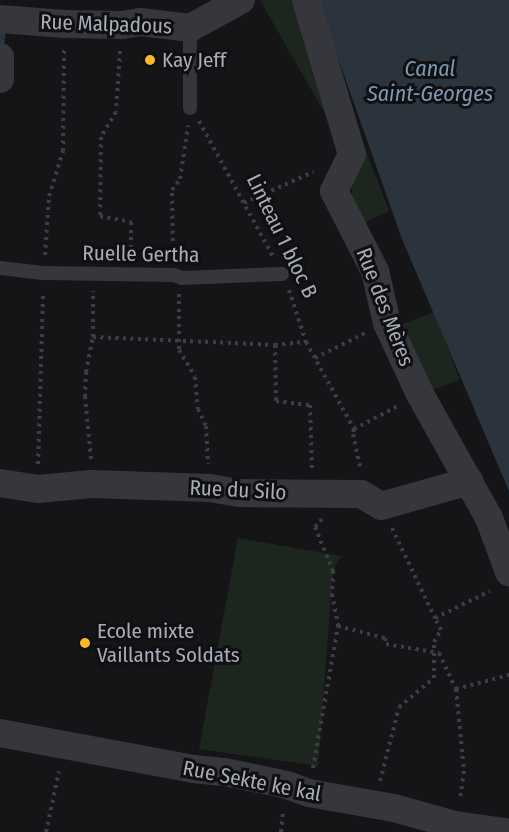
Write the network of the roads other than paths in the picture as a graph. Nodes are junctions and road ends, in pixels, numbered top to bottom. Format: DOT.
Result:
graph roads {
  1 [pos="241,0"];
  2 [pos="306,0"];
  3 [pos="0,19"];
  4 [pos="190,28"];
  5 [pos="0,57"];
  6 [pos="0,79"];
  7 [pos="190,108"];
  8 [pos="0,268"];
  9 [pos="282,274"];
  10 [pos="470,481"];
  11 [pos="0,483"];
  12 [pos="504,580"];
  13 [pos="0,733"];
  14 [pos="504,832"];
  1 -- 4 [label="street, Rue Malpadous"];
  2 -- 10 [label="street, Rue des Mères"];
  3 -- 4 [label="street, Rue Malpadous"];
  4 -- 7 [label="lane"];
  5 -- 6 [label="street"];
  8 -- 9 [label="lane, Ruelle Gertha"];
  10 -- 11 [label="street, Rue du Silo"];
  10 -- 12 [label="street, Rue des Mères"];
  13 -- 14 [label="street, Rue Sekte ke kal"];
}
